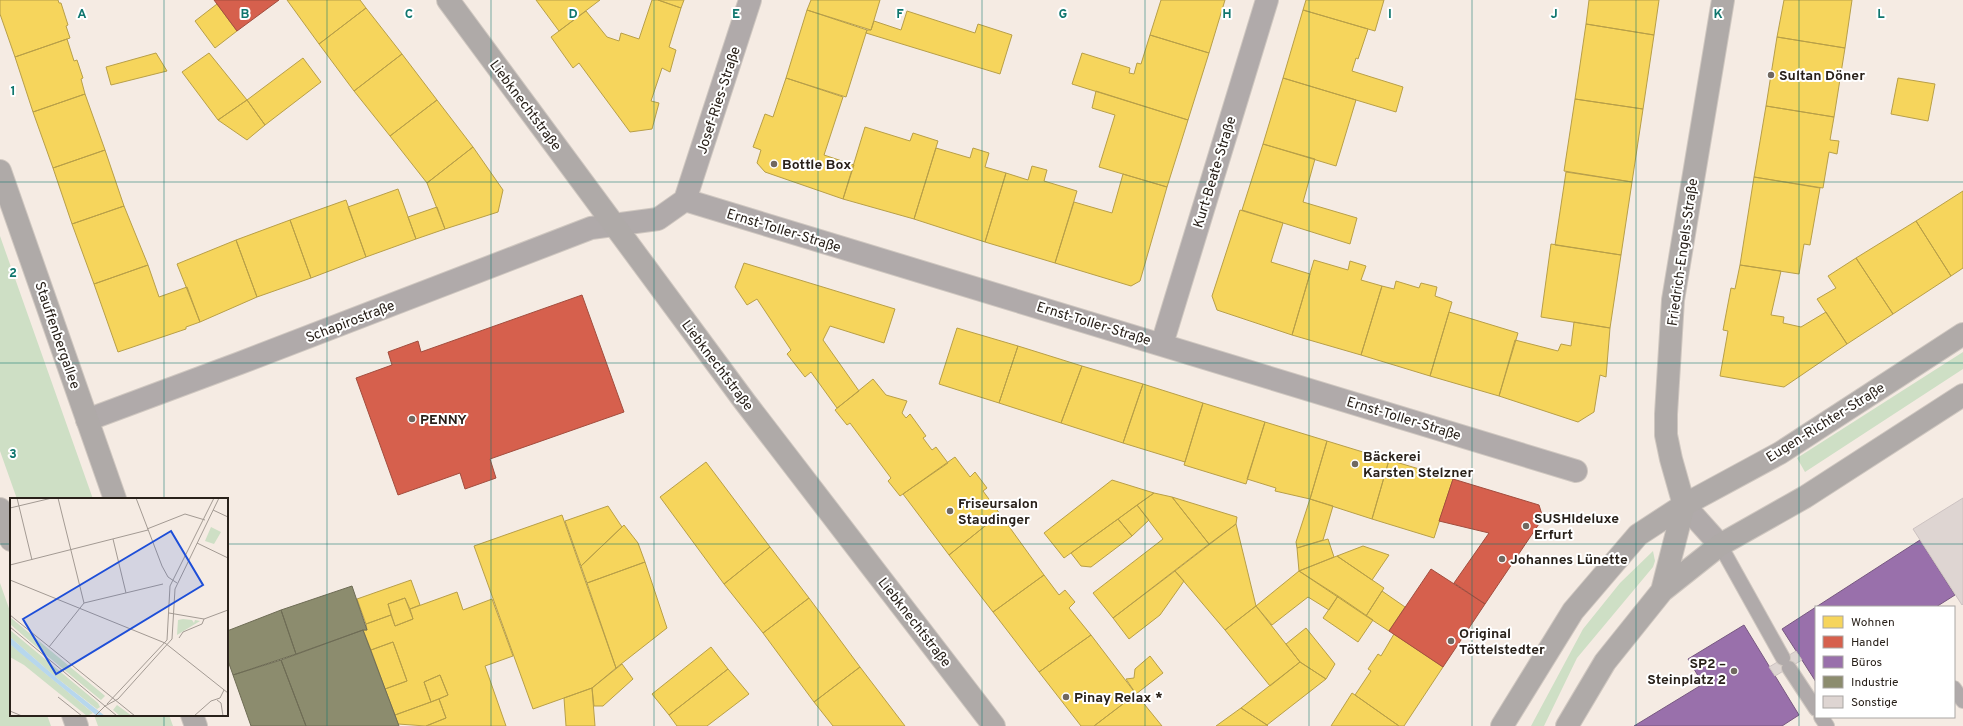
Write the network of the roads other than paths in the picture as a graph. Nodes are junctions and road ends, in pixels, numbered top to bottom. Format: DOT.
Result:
graph roads {
  1 [pos="448,0"];
  2 [pos="750,0"];
  3 [pos="1267,0"];
  4 [pos="1723,0"];
  5 [pos="0,171"];
  6 [pos="685,200"];
  7 [pos="615,225"];
  8 [pos="1963,334"];
  9 [pos="1162,344"];
  10 [pos="1963,395"];
  11 [pos="87,420"];
  12 [pos="1576,471"];
  13 [pos="115,498"];
  14 [pos="1684,504"];
  15 [pos="0,509"];
  16 [pos="10,537"];
  17 [pos="1720,545"];
  18 [pos="1662,592"];
  19 [pos="1955,689"];
  20 [pos="1963,701"];
  21 [pos="1815,707"];
  22 [pos="73,716"];
  23 [pos="192,716"];
  24 [pos="77,726"];
  25 [pos="196,726"];
  26 [pos="994,726"];
  27 [pos="1502,726"];
  28 [pos="1567,726"];
  1 -- 7 [label="main road, Liebknechtstraße"];
  2 -- 6 [label="street, Josef-Ries-Straße"];
  3 -- 9 [label="street, Kurt-Beate-Straße"];
  4 -- 14 [label="main road, Friedrich-Engels-Straße"];
  5 -- 11 [label="main road, Stauffenbergallee"];
  6 -- 7 [label="street"];
  6 -- 9 [label="street, Ernst-Toller-Straße"];
  7 -- 11 [label="street, Schapirostraße"];
  7 -- 26 [label="main road, Liebknechtstraße"];
  8 -- 14 [label="main road, Eugen-Richter-Straße"];
  9 -- 12 [label="street, Ernst-Toller-Straße"];
  10 -- 17 [label="main road"];
  11 -- 13 [label="main road, Stauffenbergallee"];
  14 -- 17 [label="street, Friedrich-Engels-Straße"];
  14 -- 18 [label="main road"];
  14 -- 27 [label="main road"];
  15 -- 16 [label="main road"];
  17 -- 18 [label="main road"];
  17 -- 21 [label="lane"];
  18 -- 28 [label="main road"];
  19 -- 20 [label="lane"];
  22 -- 24 [label="main road"];
  23 -- 25 [label="main road"];
}
